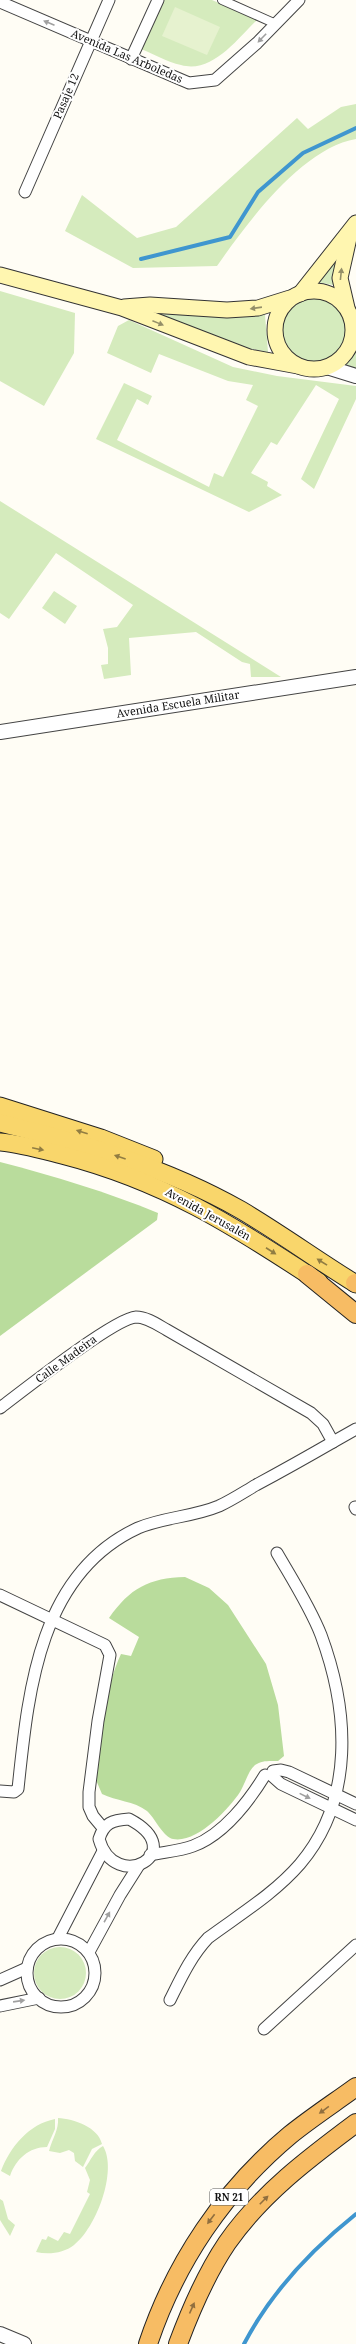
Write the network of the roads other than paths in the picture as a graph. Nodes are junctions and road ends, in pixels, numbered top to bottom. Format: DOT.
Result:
graph roads {
  1 [pos="109,0"];
  2 [pos="158,0"];
  3 [pos="222,0"];
  4 [pos="299,0"];
  5 [pos="0,2"];
  6 [pos="276,24"];
  7 [pos="90,41"];
  8 [pos="131,59"];
  9 [pos="25,192"];
  10 [pos="354,227"];
  11 [pos="0,275"];
  12 [pos="296,295"];
  13 [pos="122,308"];
  14 [pos="348,311"];
  15 [pos="354,332"];
  16 [pos="298,366"];
  17 [pos="327,367"];
  18 [pos="356,376"];
  19 [pos="356,677"];
  20 [pos="0,732"];
  21 [pos="0,1106"];
  22 [pos="0,1123"];
  23 [pos="1,1142"];
  24 [pos="241,1211"];
  25 [pos="307,1274"];
  26 [pos="356,1283"];
  27 [pos="356,1306"];
  28 [pos="356,1314"];
  29 [pos="0,1408"];
  30 [pos="356,1429"];
  31 [pos="332,1442"];
  32 [pos="277,1553"];
  33 [pos="0,1594"];
  34 [pos="52,1619"];
  35 [pos="270,1774"];
  36 [pos="0,1791"];
  37 [pos="338,1795"];
  38 [pos="356,1804"];
  39 [pos="332,1809"];
  40 [pos="356,1820"];
  41 [pos="103,1828"];
  42 [pos="103,1851"];
  43 [pos="150,1855"];
  44 [pos="139,1865"];
  45 [pos="58,1938"];
  46 [pos="356,1946"];
  47 [pos="89,1952"];
  48 [pos="28,1968"];
  49 [pos="0,1980"];
  50 [pos="39,1998"];
  51 [pos="170,2000"];
  52 [pos="0,2006"];
  53 [pos="264,2029"];
  54 [pos="356,2087"];
  55 [pos="356,2124"];
  56 [pos="0,2334"];
  57 [pos="24,2344"];
  58 [pos="148,2344"];
  59 [pos="178,2344"];
  1 -- 7 [label="street, Pasaje 12"];
  2 -- 8 [label="street"];
  3 -- 6 [label="street"];
  4 -- 6 [label="street, Avenida Las Arboledas"];
  7 -- 5 [label="street, Avenida Las Arboledas, one-way"];
  6 -- 8 [label="street, Avenida Las Arboledas, one-way"];
  7 -- 8 [label="street, Avenida Las Arboledas"];
  7 -- 9 [label="street, Pasaje 12"];
  10 -- 12 [label="main road"];
  14 -- 10 [label="main road, one-way"];
  11 -- 13 [label="main road"];
  12 -- 13 [label="main road, one-way"];
  12 -- 14 [label="main road"];
  12 -- 16 [label="main road"];
  13 -- 16 [label="main road, one-way"];
  14 -- 15 [label="main road"];
  15 -- 17 [label="main road"];
  16 -- 17 [label="main road"];
  17 -- 18 [label="street"];
  19 -- 20 [label="street, Avenida Escuela Militar"];
  24 -- 21 [label="main road, one-way"];
  24 -- 22 [label="main road, Avenida Jerusalén, one-way"];
  23 -- 25 [label="main road, Avenida Jerusalén, one-way"];
  26 -- 24 [label="main road, Avenida Jerusalén, one-way"];
  25 -- 27 [label="main road, Avenida Jerusalén"];
  25 -- 28 [label="highway"];
  29 -- 31 [label="street, Calle Madeira"];
  30 -- 31 [label="street"];
  31 -- 34 [label="street"];
  32 -- 37 [label="street"];
  33 -- 34 [label="street"];
  34 -- 36 [label="street"];
  34 -- 41 [label="street"];
  35 -- 37 [label="street"];
  35 -- 39 [label="street, one-way"];
  35 -- 43 [label="street"];
  37 -- 38 [label="street"];
  37 -- 39 [label="street"];
  39 -- 40 [label="street"];
  39 -- 51 [label="street"];
  41 -- 42 [label="street"];
  41 -- 43 [label="street"];
  42 -- 44 [label="street"];
  42 -- 45 [label="street"];
  43 -- 44 [label="street"];
  47 -- 44 [label="street, one-way"];
  45 -- 47 [label="street"];
  45 -- 48 [label="street"];
  46 -- 53 [label="street"];
  47 -- 50 [label="street"];
  48 -- 49 [label="street"];
  48 -- 50 [label="street"];
  52 -- 50 [label="street, one-way"];
  54 -- 58 [label="highway, RN 21, one-way"];
  59 -- 55 [label="highway, RN 21, one-way"];
  56 -- 57 [label="street"];
}
